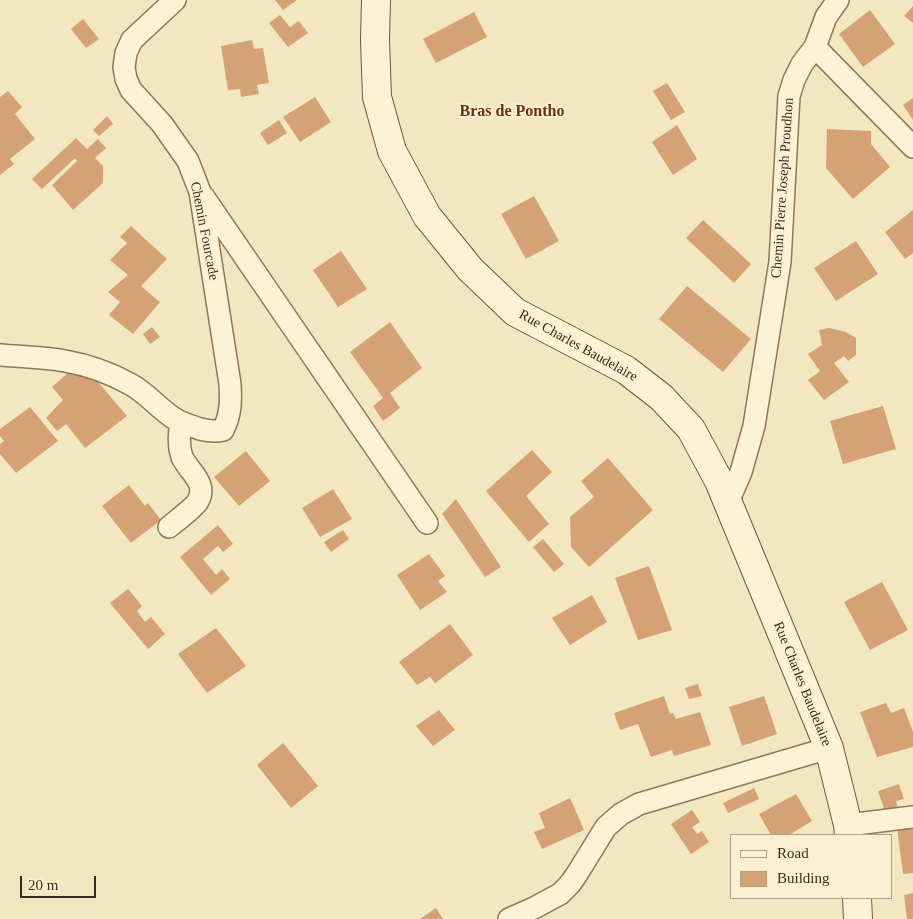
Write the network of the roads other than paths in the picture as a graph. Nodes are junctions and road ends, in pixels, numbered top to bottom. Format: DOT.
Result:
graph roads {
  1 [pos="175,0"];
  2 [pos="376,0"];
  3 [pos="838,0"];
  4 [pos="815,47"];
  5 [pos="913,147"];
  6 [pos="200,192"];
  7 [pos="0,355"];
  8 [pos="182,423"];
  9 [pos="728,502"];
  10 [pos="428,523"];
  11 [pos="169,527"];
  12 [pos="829,748"];
  13 [pos="913,817"];
  14 [pos="848,830"];
  15 [pos="857,899"];
  16 [pos="510,919"];
  17 [pos="858,919"];
  1 -- 6 [label="street, Chemin Fourcade"];
  2 -- 9 [label="main road, Rue Charles Baudelaire"];
  3 -- 4 [label="street, Chemin Pierre Joseph Proudhon"];
  4 -- 5 [label="street"];
  4 -- 9 [label="street, Chemin Pierre Joseph Proudhon"];
  6 -- 8 [label="street, Chemin Fourcade"];
  6 -- 10 [label="street"];
  7 -- 8 [label="street, Chemin Fourcade"];
  8 -- 11 [label="street"];
  9 -- 12 [label="main road, Rue Charles Baudelaire"];
  12 -- 14 [label="main road, Rue Charles Baudelaire"];
  12 -- 16 [label="street"];
  13 -- 14 [label="street"];
  15 -- 17 [label="main road"];
}
